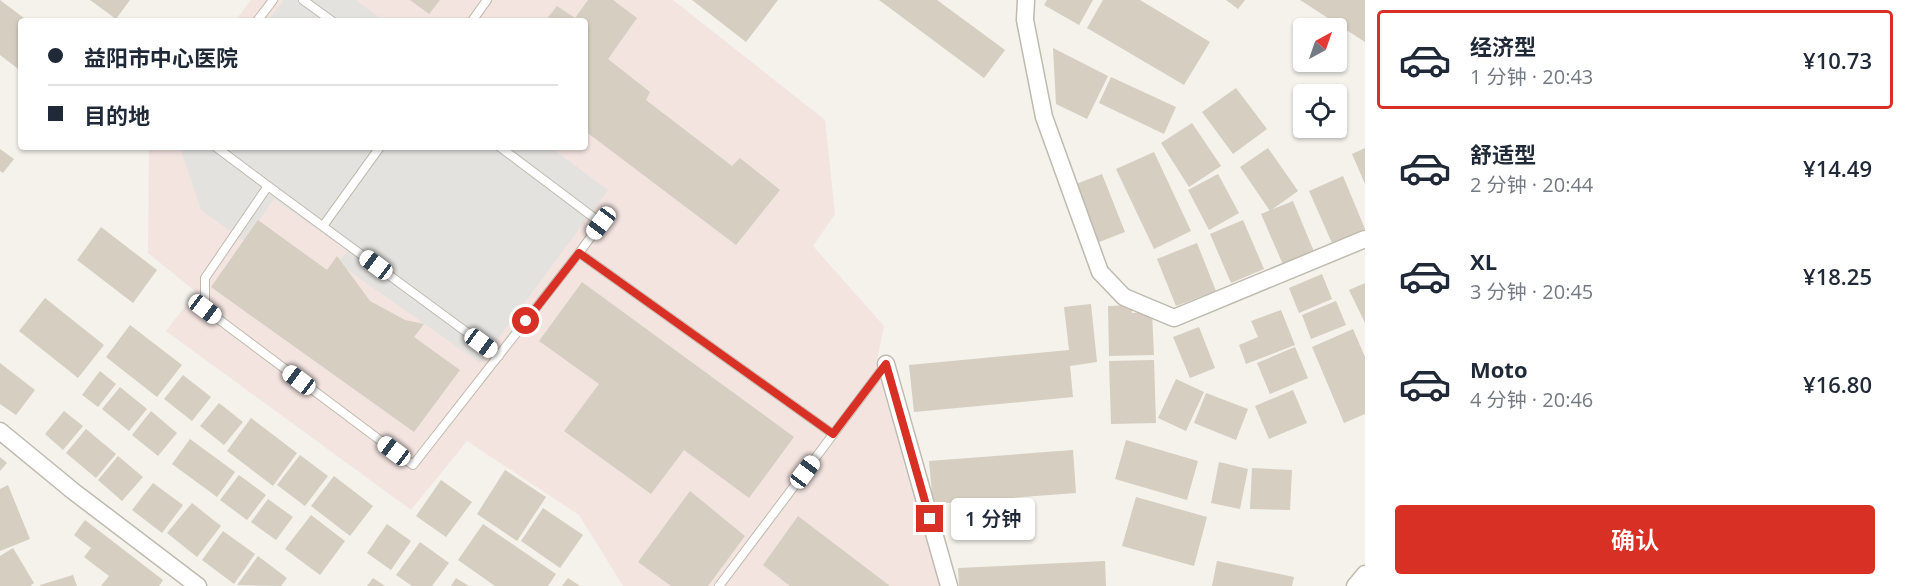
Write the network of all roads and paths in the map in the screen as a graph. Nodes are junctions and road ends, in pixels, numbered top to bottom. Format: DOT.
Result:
graph roads {
  1 [pos="273,0"];
  2 [pos="303,0"];
  3 [pos="487,0"];
  4 [pos="1026,0"];
  5 [pos="259,18"];
  6 [pos="328,18"];
  7 [pos="474,18"];
  8 [pos="220,150"];
  9 [pos="378,150"];
  10 [pos="504,150"];
  11 [pos="268,186"];
  12 [pos="323,226"];
  13 [pos="1365,239"];
  14 [pos="579,253"];
  15 [pos="499,356"];
  16 [pos="886,364"];
  17 [pos="0,430"];
  18 [pos="833,434"];
  19 [pos="1365,574"];
  20 [pos="198,586"];
  21 [pos="719,586"];
  22 [pos="949,586"];
  23 [pos="1355,586"];
  1 -- 5 [label="lane"];
  2 -- 6 [label="lane"];
  3 -- 7 [label="lane"];
  4 -- 13 [label="street"];
  8 -- 11 [label="lane"];
  9 -- 12 [label="lane"];
  10 -- 14 [label="lane"];
  11 -- 12 [label="lane"];
  11 -- 15 [label="lane"];
  12 -- 15 [label="lane"];
  14 -- 15 [label="lane"];
  14 -- 18 [label="lane"];
  16 -- 18 [label="lane"];
  16 -- 22 [label="street"];
  17 -- 20 [label="street"];
  18 -- 21 [label="lane"];
  19 -- 23 [label="street"];
}
